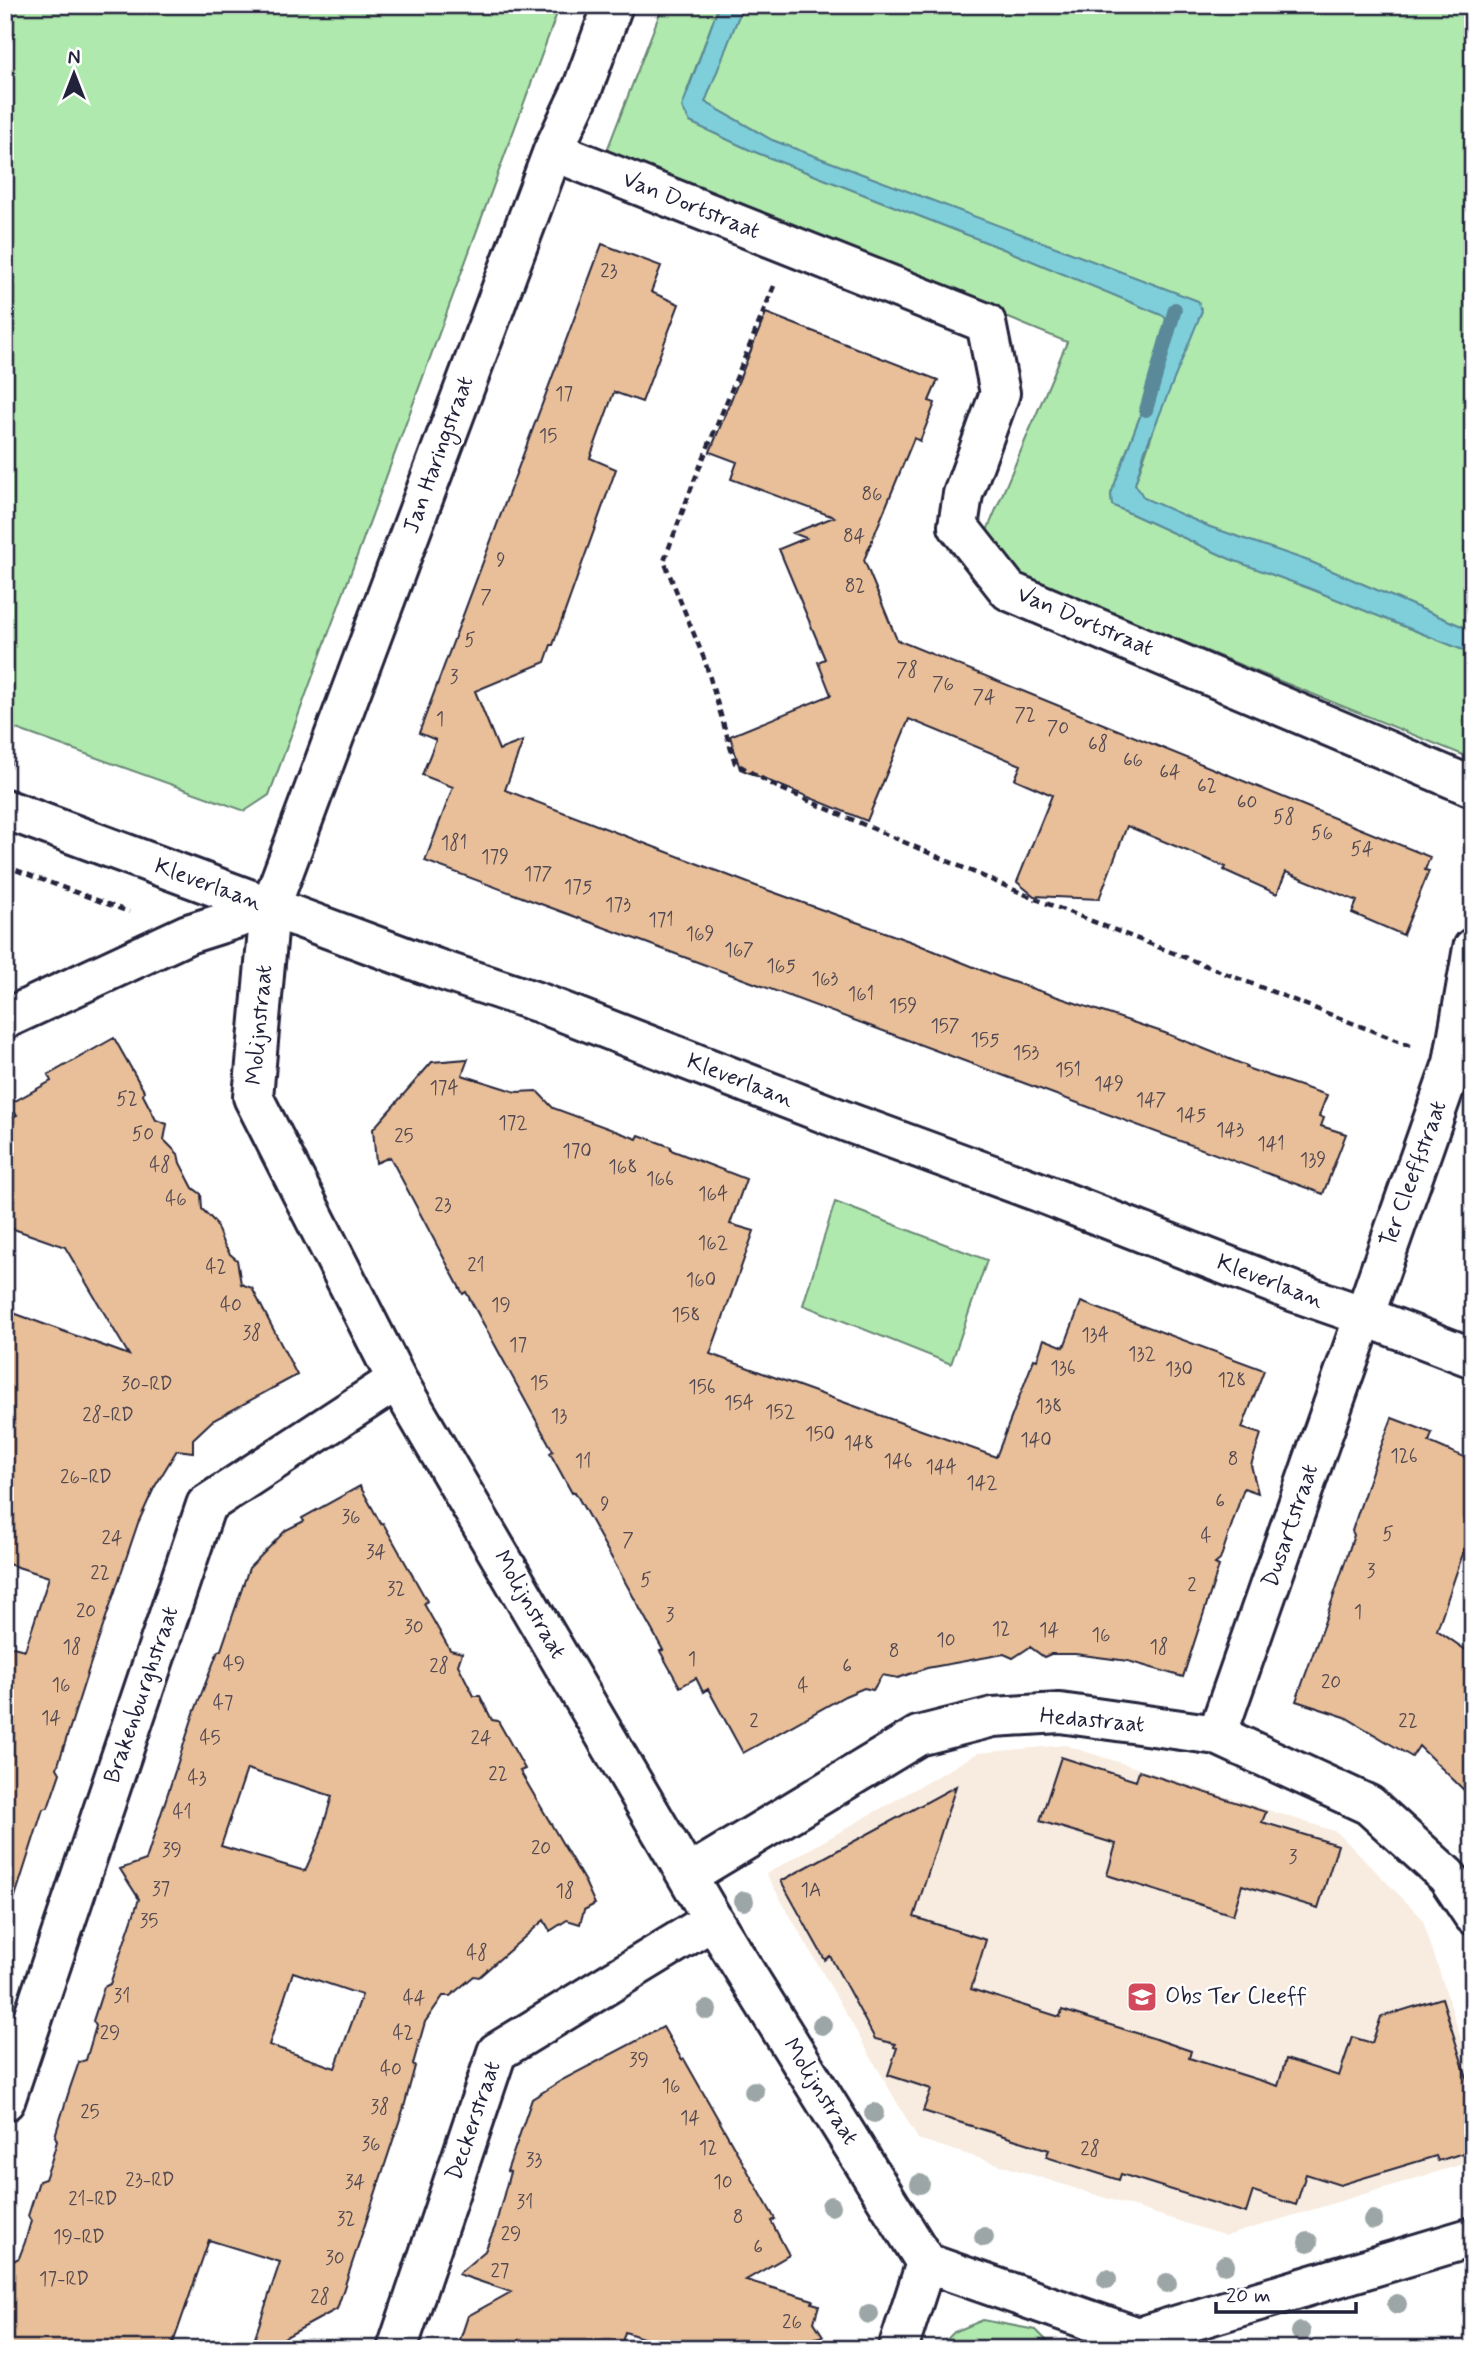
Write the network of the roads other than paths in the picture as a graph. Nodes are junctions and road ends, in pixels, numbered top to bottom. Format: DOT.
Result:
graph roads {
  1 [pos="613,5"];
  2 [pos="553,151"];
  3 [pos="1473,787"];
  4 [pos="5,809"];
  5 [pos="271,908"];
  6 [pos="1473,948"];
  7 [pos="5,1019"];
  8 [pos="1364,1316"];
  9 [pos="1473,1358"];
  10 [pos="397,1380"];
  11 [pos="1217,1735"];
  12 [pos="688,1875"];
  13 [pos="1473,1916"];
  14 [pos="713,1920"];
  15 [pos="12,2057"];
  16 [pos="5,2101"];
  17 [pos="1473,2237"];
  18 [pos="926,2263"];
  19 [pos="1136,2343"];
  20 [pos="397,2349"];
  21 [pos="898,2349"];
  1 -- 2 [label="street, Jan Haringstraat"];
  2 -- 3 [label="street, Van Dortstraat"];
  2 -- 5 [label="street, Jan Haringstraat"];
  4 -- 5 [label="street, Kleverlaan"];
  5 -- 7 [label="street"];
  5 -- 8 [label="street, Kleverlaan"];
  5 -- 10 [label="street, Molijnstraat"];
  6 -- 8 [label="street, Ter Cleeffstraat"];
  8 -- 9 [label="street, Kleverlaan"];
  8 -- 11 [label="street, Dusartstraat"];
  10 -- 12 [label="street, Molijnstraat"];
  10 -- 15 [label="street, Brakenburghstraat"];
  11 -- 12 [label="street, Hedastraat"];
  11 -- 13 [label="street, Hedastraat"];
  12 -- 14 [label="street, Molijnstraat"];
  14 -- 18 [label="street, Molijnstraat"];
  14 -- 20 [label="street, Deckerstraat"];
  15 -- 16 [label="street, Brakenburghstraat"];
  17 -- 19 [label="street"];
  18 -- 19 [label="street"];
  18 -- 21 [label="street"];
}
